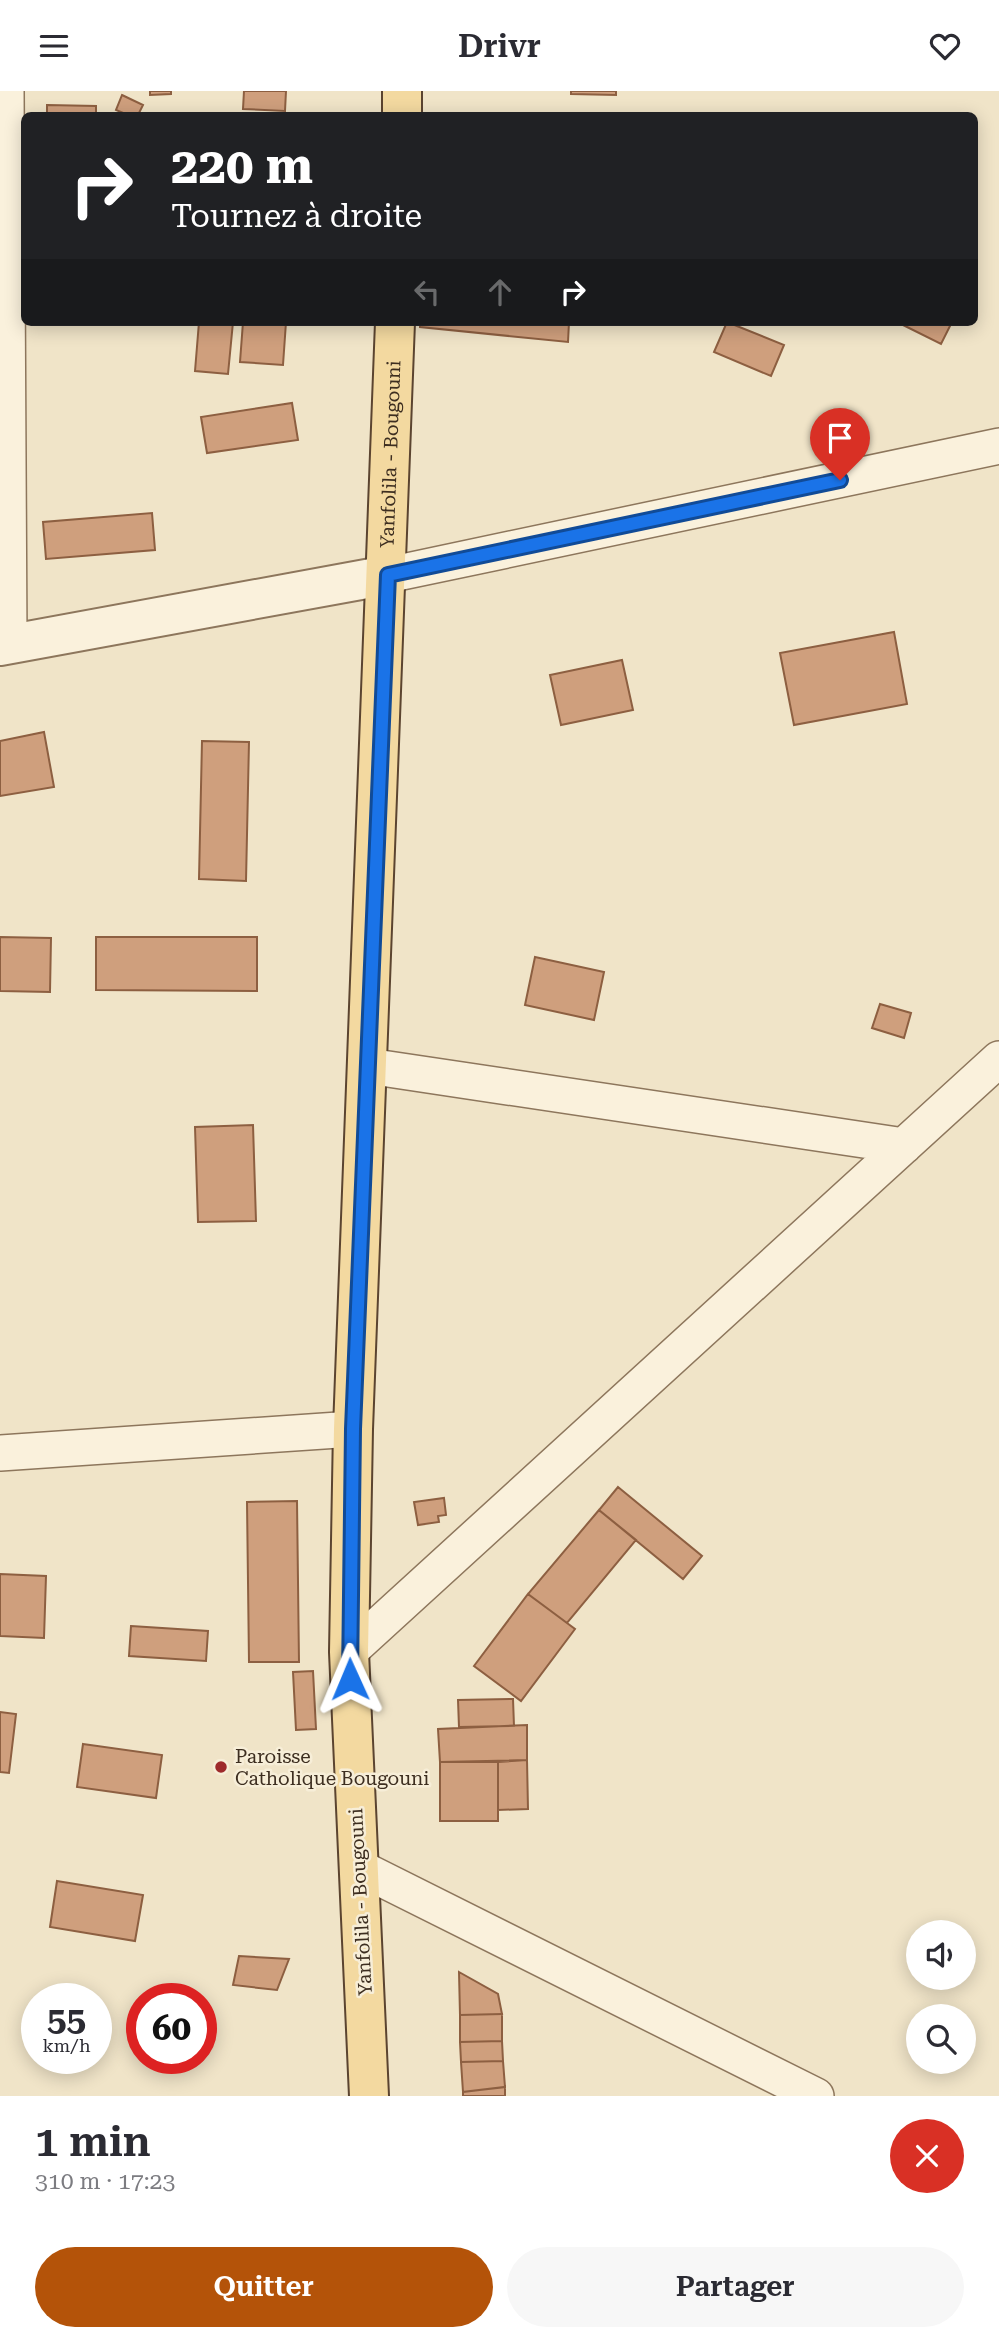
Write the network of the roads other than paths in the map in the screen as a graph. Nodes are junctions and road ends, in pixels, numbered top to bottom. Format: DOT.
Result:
graph roads {
  1 [pos="6,91"];
  2 [pos="402,91"];
  3 [pos="402,112"];
  4 [pos="396,326"];
  5 [pos="999,446"];
  6 [pos="388,575"];
  7 [pos="5,645"];
  8 [pos="999,1059"];
  9 [pos="368,1066"];
  10 [pos="904,1146"];
  11 [pos="353,1429"];
  12 [pos="0,1453"];
  13 [pos="349,1652"];
  14 [pos="358,1867"];
  15 [pos="369,2096"];
  16 [pos="816,2096"];
  1 -- 7 [label="street"];
  2 -- 3 [label="main road"];
  4 -- 6 [label="main road, Yanfolila - Bougouni"];
  5 -- 6 [label="street"];
  6 -- 7 [label="street"];
  6 -- 9 [label="main road, Yanfolila - Bougouni"];
  8 -- 10 [label="street"];
  9 -- 10 [label="street"];
  9 -- 11 [label="main road, Yanfolila - Bougouni"];
  10 -- 13 [label="street"];
  11 -- 12 [label="street"];
  11 -- 13 [label="main road, Yanfolila - Bougouni"];
  13 -- 14 [label="main road, Yanfolila - Bougouni"];
  14 -- 15 [label="main road, Yanfolila - Bougouni"];
  14 -- 16 [label="street"];
}
